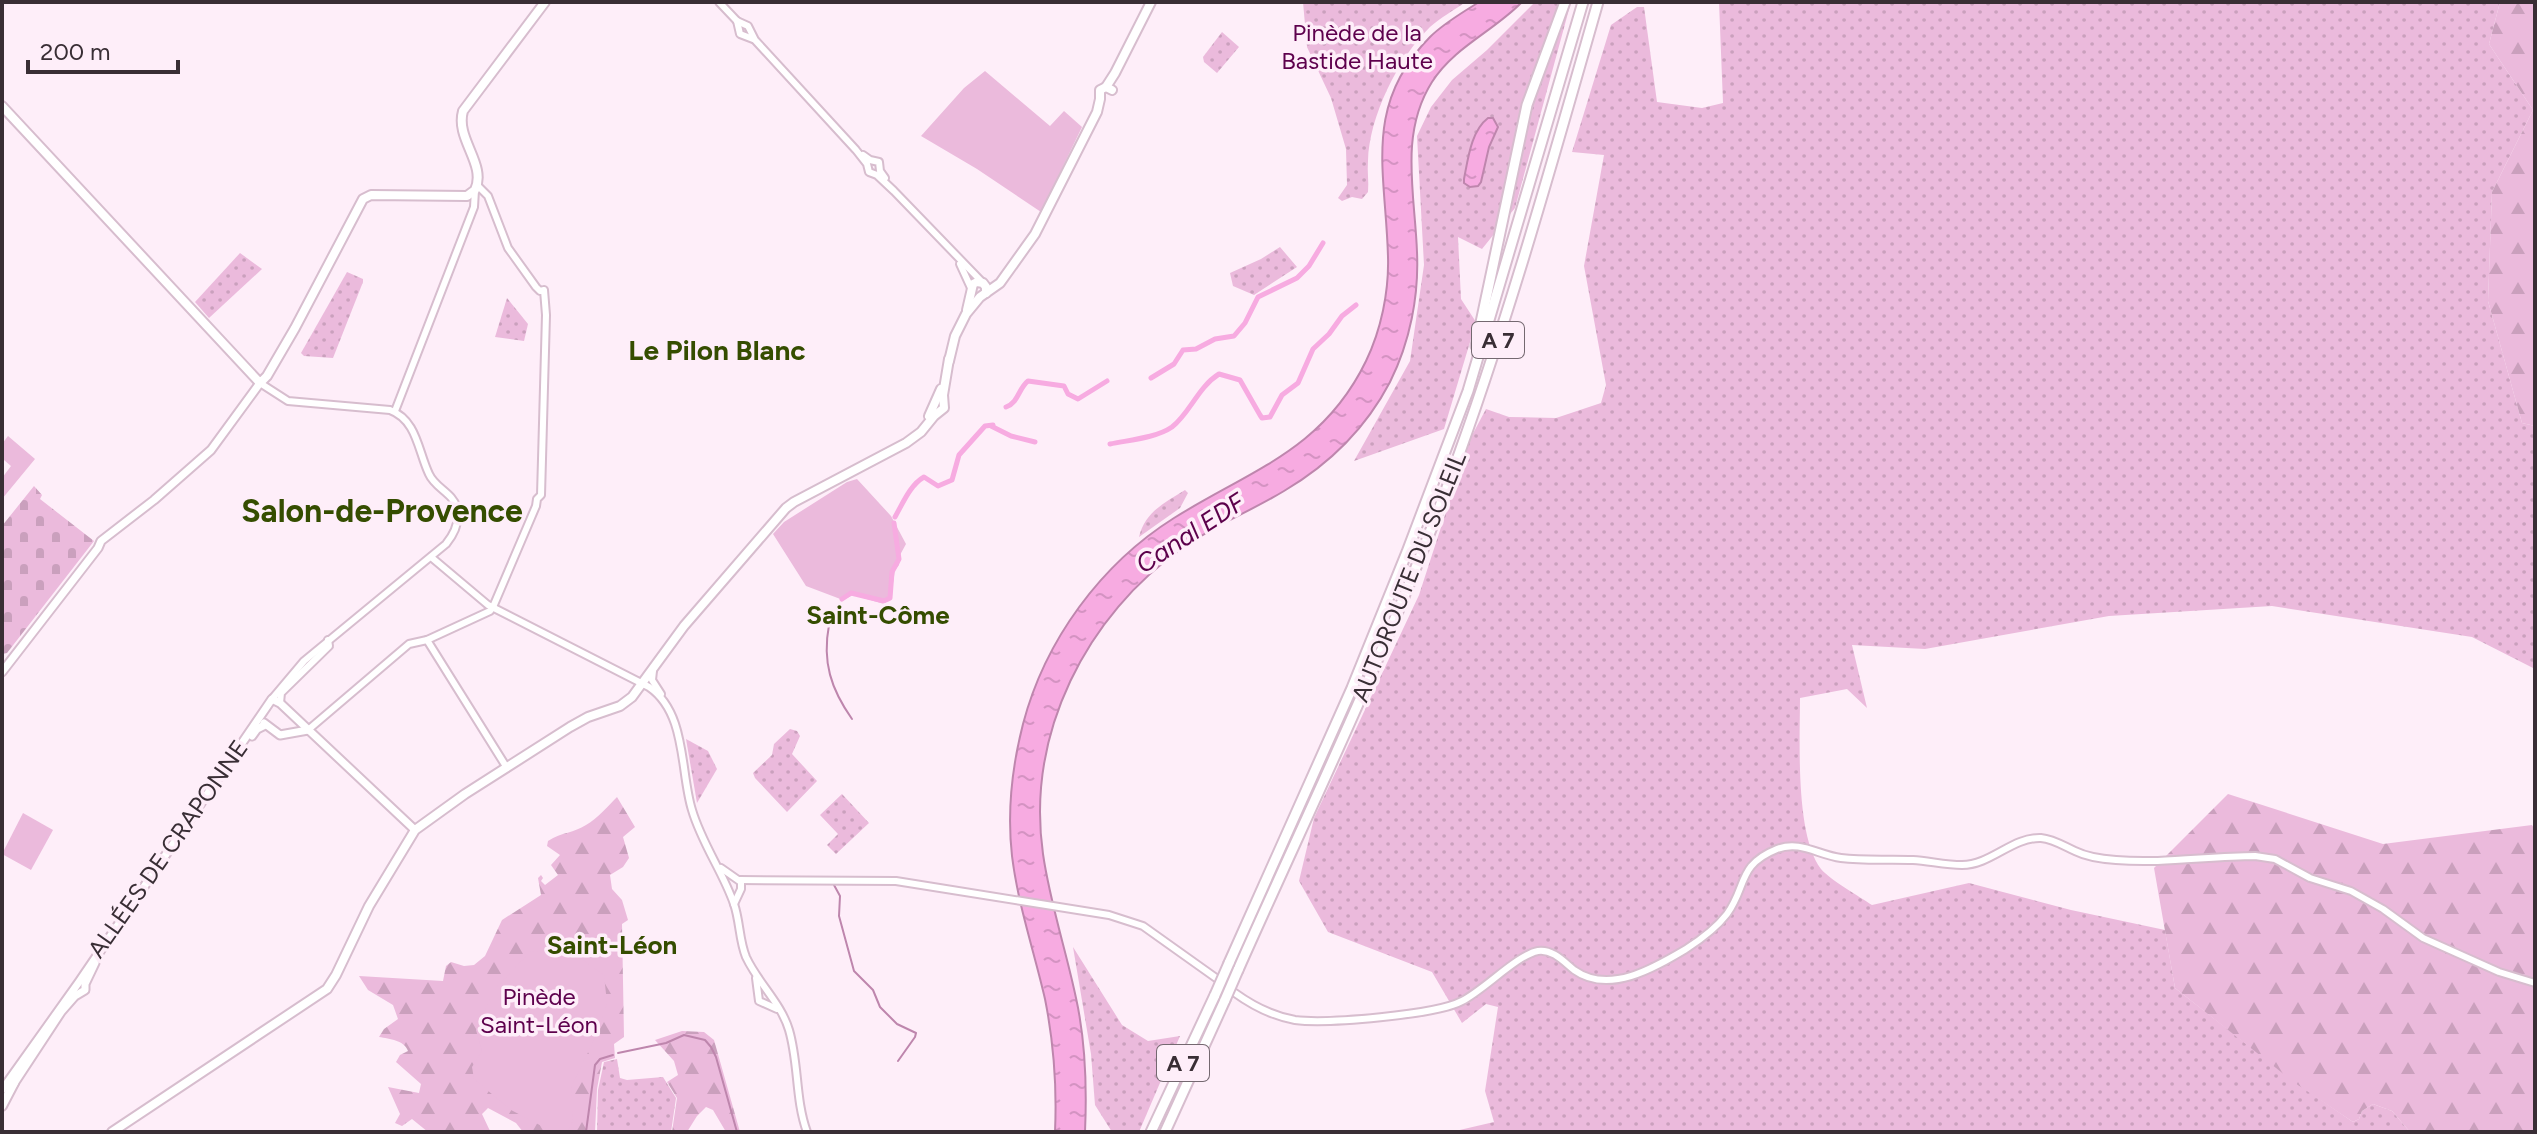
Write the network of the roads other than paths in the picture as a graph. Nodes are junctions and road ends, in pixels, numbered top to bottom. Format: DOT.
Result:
graph roads {
  1 [pos="545,2"];
  2 [pos="719,2"];
  3 [pos="1151,2"];
  4 [pos="1565,2"];
  5 [pos="1583,2"];
  6 [pos="1598,2"];
  7 [pos="2,106"];
  8 [pos="869,162"];
  9 [pos="877,171"];
  10 [pos="476,188"];
  11 [pos="956,258"];
  12 [pos="1002,279"];
  13 [pos="983,283"];
  14 [pos="972,290"];
  15 [pos="983,295"];
  16 [pos="966,314"];
  17 [pos="260,383"];
  18 [pos="1468,391"];
  19 [pos="395,411"];
  20 [pos="431,557"];
  21 [pos="493,607"];
  22 [pos="427,640"];
  23 [pos="653,670"];
  24 [pos="2,672"];
  25 [pos="643,684"];
  26 [pos="276,701"];
  27 [pos="663,701"];
  28 [pos="293,716"];
  29 [pos="262,722"];
  30 [pos="308,730"];
  31 [pos="290,732"];
  32 [pos="507,768"];
  33 [pos="415,830"];
  34 [pos="705,842"];
  35 [pos="736,886"];
  36 [pos="1216,978"];
  37 [pos="2535,983"];
  38 [pos="80,986"];
  39 [pos="1235,993"];
  40 [pos="765,994"];
  41 [pos="1220,997"];
  42 [pos="777,1009"];
  43 [pos="14,1083"];
  44 [pos="2,1095"];
  45 [pos="112,1132"];
  46 [pos="807,1132"];
  47 [pos="1151,1132"];
  48 [pos="1165,1132"];
  1 -- 10 [label="main road"];
  2 -- 8 [label="street"];
  3 -- 12 [label="main road"];
  4 -- 18 [label="highway"];
  5 -- 18 [label="highway, AUTOROUTE DU SOLEIL / A 7"];
  6 -- 41 [label="highway, AUTOROUTE DU SOLEIL / A 7, bridge"];
  7 -- 17 [label="main road"];
  8 -- 9 [label="street"];
  8 -- 9 [label="street"];
  9 -- 11 [label="street"];
  10 -- 17 [label="main road"];
  10 -- 19 [label="street"];
  10 -- 21 [label="street"];
  11 -- 13 [label="street"];
  11 -- 14 [label="street"];
  12 -- 13 [label="main road"];
  12 -- 15 [label="main road"];
  13 -- 14 [label="main road"];
  13 -- 15 [label="main road"];
  14 -- 15 [label="main road"];
  14 -- 16 [label="main road"];
  15 -- 16 [label="main road"];
  16 -- 23 [label="main road"];
  17 -- 19 [label="street"];
  17 -- 24 [label="main road"];
  18 -- 41 [label="highway, AUTOROUTE DU SOLEIL / A 7, bridge"];
  19 -- 20 [label="street"];
  20 -- 21 [label="street"];
  20 -- 26 [label="street"];
  21 -- 22 [label="street"];
  21 -- 25 [label="street"];
  22 -- 30 [label="street"];
  22 -- 32 [label="street"];
  23 -- 25 [label="main road"];
  23 -- 27 [label="street"];
  25 -- 27 [label="street"];
  25 -- 32 [label="main road"];
  26 -- 28 [label="main road"];
  26 -- 29 [label="main road, ALLÉES DE CRAPONNE"];
  27 -- 34 [label="street"];
  28 -- 30 [label="main road"];
  28 -- 31 [label="main road"];
  29 -- 31 [label="main road"];
  29 -- 38 [label="main road, ALLÉES DE CRAPONNE"];
  30 -- 31 [label="main road"];
  30 -- 33 [label="main road"];
  32 -- 33 [label="main road"];
  33 -- 45 [label="main road"];
  34 -- 35 [label="street"];
  34 -- 35 [label="street"];
  35 -- 36 [label="street"];
  35 -- 40 [label="street"];
  37 -- 39 [label="street"];
  38 -- 43 [label="main road, ALLÉES DE CRAPONNE"];
  38 -- 44 [label="main road, ALLÉES DE CRAPONNE"];
  40 -- 42 [label="street"];
  40 -- 42 [label="street"];
  41 -- 47 [label="highway, AUTOROUTE DU SOLEIL / A 7"];
  41 -- 48 [label="highway, AUTOROUTE DU SOLEIL / A 7"];
  42 -- 46 [label="street"];
  43 -- 44 [label="main road"];
}
